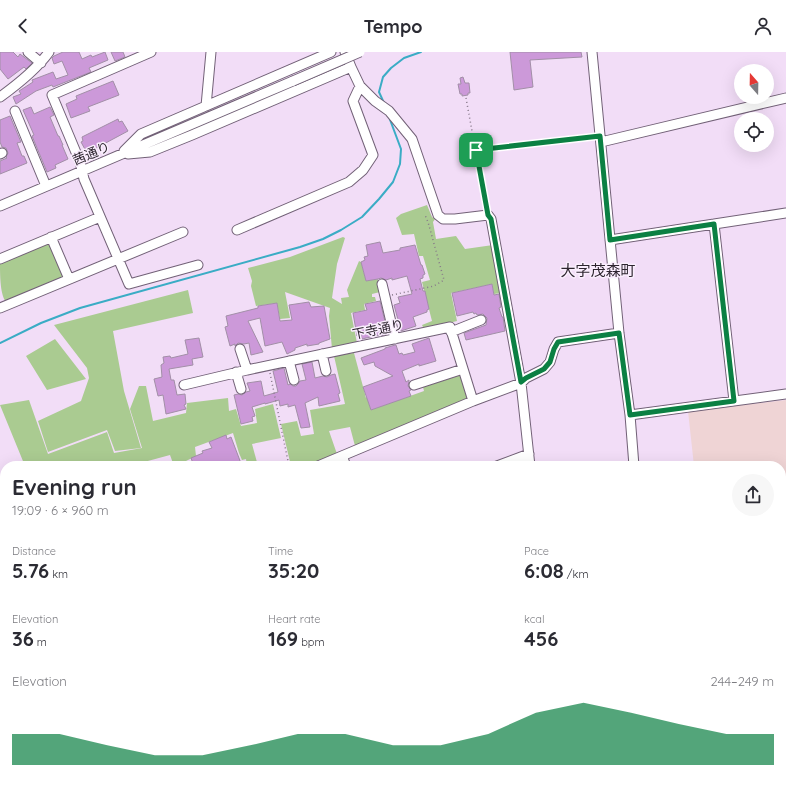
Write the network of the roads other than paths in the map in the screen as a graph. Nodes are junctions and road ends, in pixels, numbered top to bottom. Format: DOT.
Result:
graph roads {
  1 [pos="28,52"];
  2 [pos="49,52"];
  3 [pos="152,52"];
  4 [pos="210,52"];
  5 [pos="331,52"];
  6 [pos="345,52"];
  7 [pos="360,52"];
  8 [pos="592,52"];
  9 [pos="41,62"];
  10 [pos="350,67"];
  11 [pos="360,86"];
  12 [pos="0,97"];
  13 [pos="786,98"];
  14 [pos="206,106"];
  15 [pos="15,111"];
  16 [pos="600,139"];
  17 [pos="120,155"];
  18 [pos="82,171"];
  19 [pos="46,186"];
  20 [pos="0,206"];
  21 [pos="786,213"];
  22 [pos="100,217"];
  23 [pos="714,224"];
  24 [pos="236,230"];
  25 [pos="183,232"];
  26 [pos="51,237"];
  27 [pos="610,240"];
  28 [pos="0,259"];
  29 [pos="118,259"];
  30 [pos="198,265"];
  31 [pos="69,280"];
  32 [pos="382,284"];
  33 [pos="1,305"];
  34 [pos="481,320"];
  35 [pos="451,332"];
  36 [pos="619,333"];
  37 [pos="395,339"];
  38 [pos="240,349"];
  39 [pos="322,354"];
  40 [pos="289,361"];
  41 [pos="463,369"];
  42 [pos="247,370"];
  43 [pos="326,371"];
  44 [pos="236,372"];
  45 [pos="294,380"];
  46 [pos="521,382"];
  47 [pos="184,385"];
  48 [pos="414,385"];
  49 [pos="241,389"];
  50 [pos="786,394"];
  51 [pos="473,401"];
  52 [pos="734,401"];
  53 [pos="630,415"];
  54 [pos="529,454"];
  55 [pos="342,456"];
  56 [pos="330,461"];
  57 [pos="344,461"];
  58 [pos="510,461"];
  59 [pos="530,461"];
  60 [pos="634,461"];
  1 -- 9 [label="street"];
  2 -- 9 [label="street"];
  3 -- 18 [label="street"];
  4 -- 14 [label="street"];
  5 -- 14 [label="street"];
  6 -- 10 [label="street"];
  7 -- 17 [label="street, 茜通り, bridge"];
  8 -- 16 [label="street"];
  9 -- 12 [label="street"];
  10 -- 11 [label="street"];
  10 -- 17 [label="street"];
  11 -- 24 [label="street"];
  11 -- 46 [label="street"];
  13 -- 16 [label="street"];
  14 -- 17 [label="street"];
  15 -- 19 [label="street"];
  16 -- 27 [label="street"];
  17 -- 18 [label="street, 茜通り"];
  18 -- 19 [label="street, 茜通り"];
  18 -- 22 [label="street"];
  19 -- 20 [label="street, 茜通り"];
  21 -- 23 [label="street"];
  22 -- 26 [label="street"];
  22 -- 29 [label="street"];
  23 -- 27 [label="street"];
  23 -- 52 [label="street"];
  25 -- 29 [label="street"];
  26 -- 28 [label="street"];
  26 -- 31 [label="street"];
  27 -- 36 [label="street"];
  29 -- 30 [label="street"];
  29 -- 31 [label="street"];
  31 -- 33 [label="street"];
  32 -- 37 [label="street"];
  34 -- 35 [label="street"];
  35 -- 37 [label="street, 下寺通り"];
  35 -- 41 [label="street"];
  36 -- 46 [label="street"];
  36 -- 53 [label="street"];
  37 -- 39 [label="street, 下寺通り"];
  38 -- 42 [label="street"];
  39 -- 40 [label="street, 下寺通り"];
  39 -- 43 [label="street"];
  40 -- 42 [label="street, 下寺通り"];
  40 -- 45 [label="street"];
  41 -- 48 [label="street"];
  41 -- 51 [label="street"];
  42 -- 44 [label="street, 下寺通り"];
  44 -- 47 [label="street, 下寺通り"];
  44 -- 49 [label="street"];
  46 -- 51 [label="street"];
  46 -- 54 [label="street"];
  50 -- 52 [label="street"];
  51 -- 55 [label="street"];
  52 -- 53 [label="street"];
  53 -- 60 [label="street"];
  54 -- 58 [label="street"];
  54 -- 59 [label="street"];
  55 -- 56 [label="street"];
  55 -- 57 [label="street"];
}
